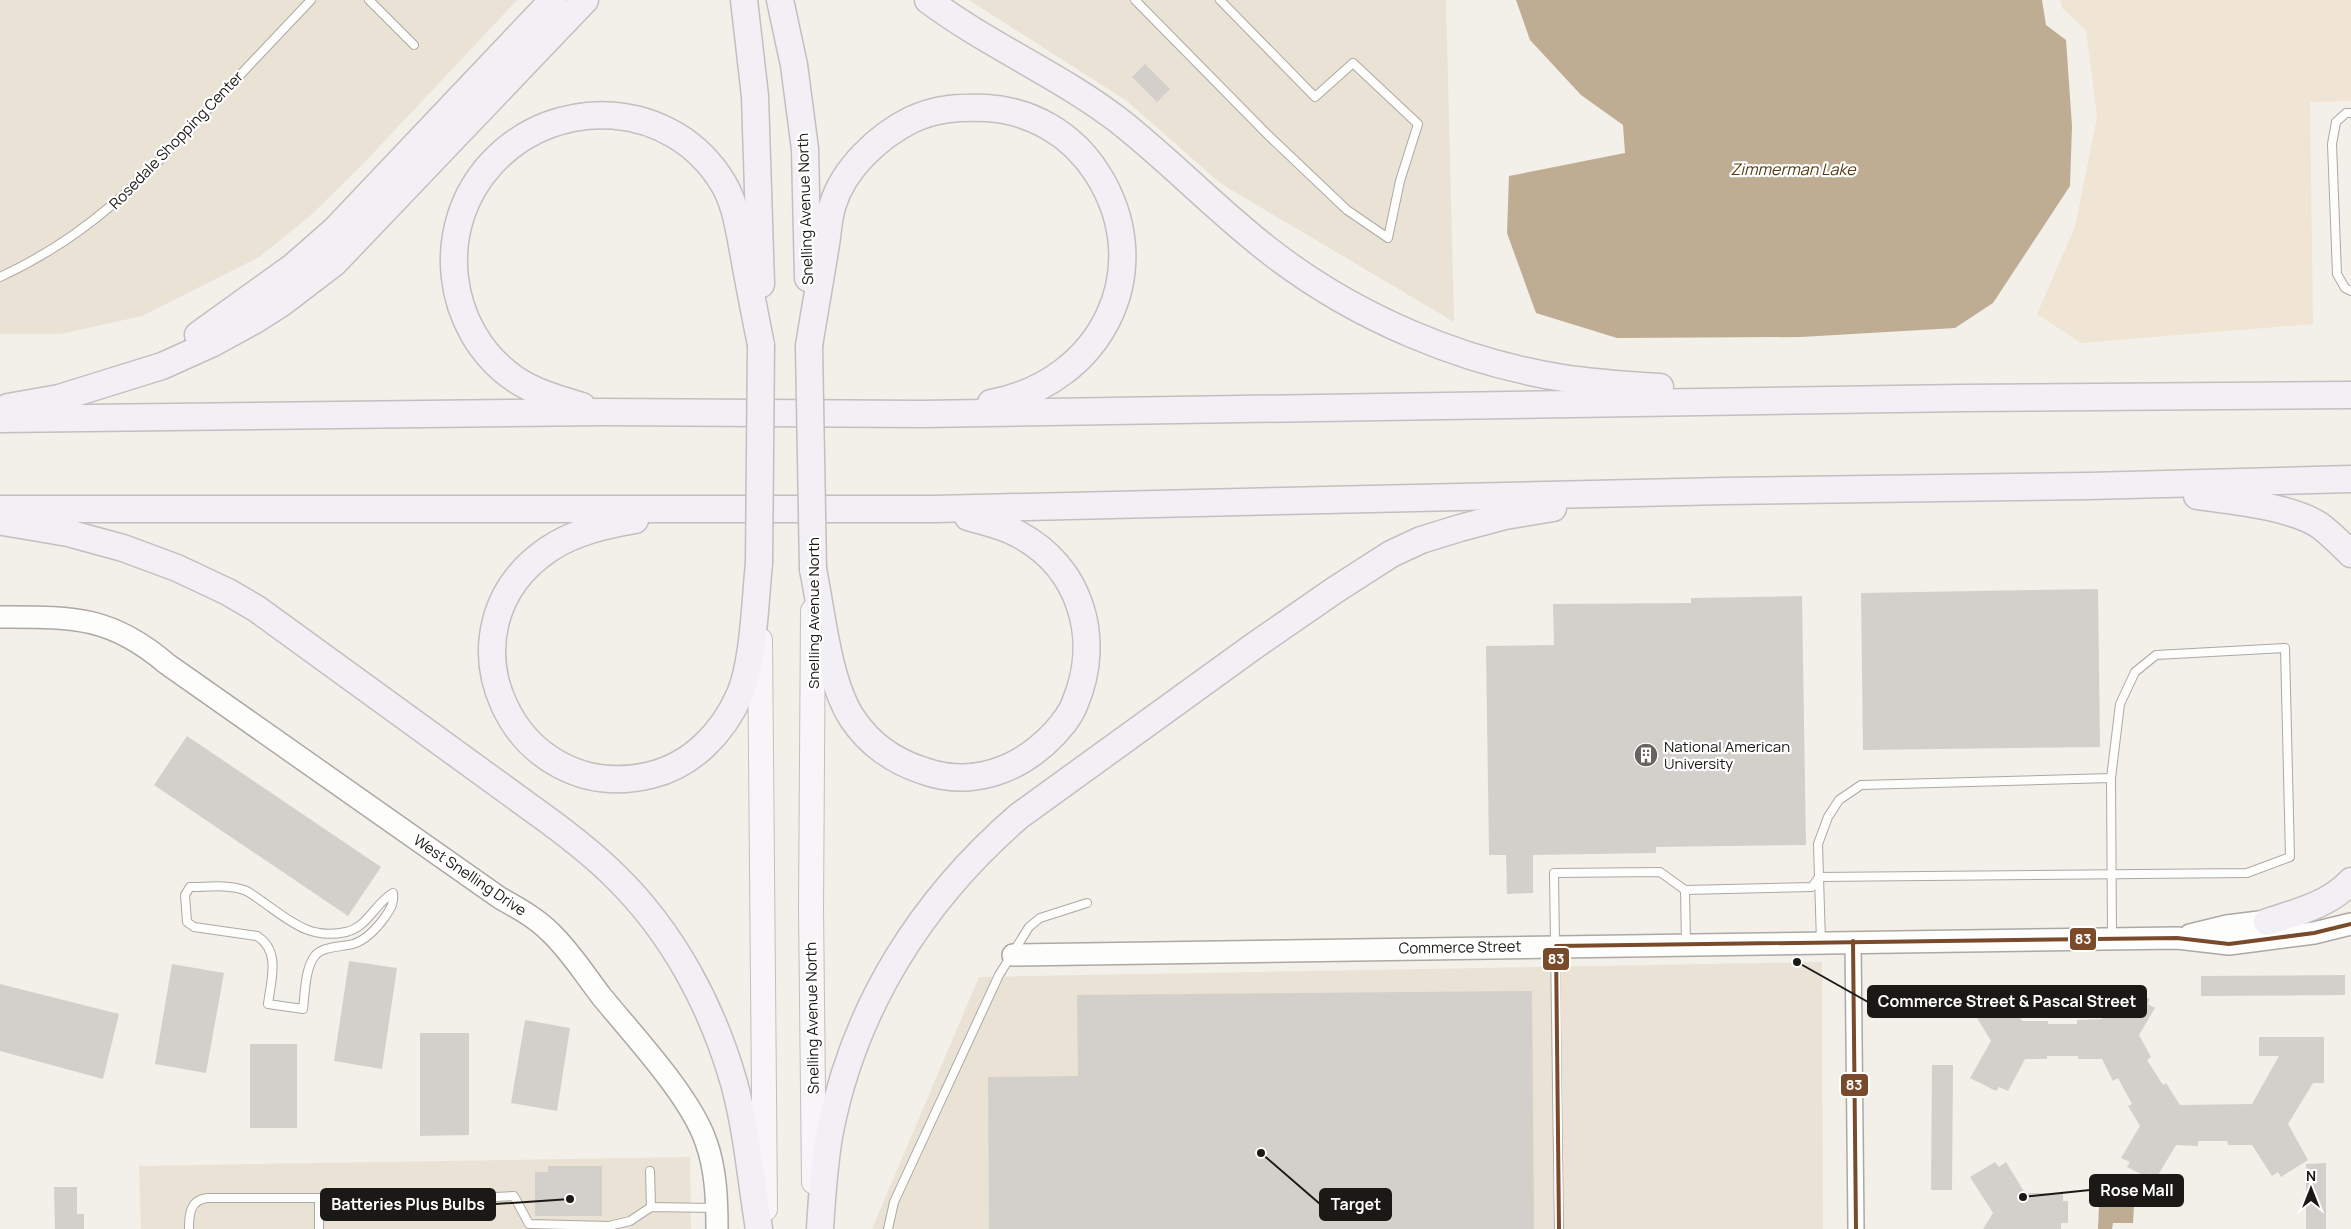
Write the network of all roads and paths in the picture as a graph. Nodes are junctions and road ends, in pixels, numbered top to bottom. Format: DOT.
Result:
graph roads {
  1 [pos="311,0"];
  2 [pos="369,0"];
  3 [pos="553,0"];
  4 [pos="585,0"];
  5 [pos="744,0"];
  6 [pos="780,0"];
  7 [pos="928,0"];
  8 [pos="1134,0"];
  9 [pos="1220,0"];
  10 [pos="414,44"];
  11 [pos="2351,113"];
  12 [pos="0,277"];
  13 [pos="2351,291"];
  14 [pos="761,345"];
  15 [pos="809,346"];
  16 [pos="113,382"];
  17 [pos="2351,395"];
  18 [pos="1964,398"];
  19 [pos="0,408"];
  20 [pos="602,412"];
  21 [pos="922,414"];
  22 [pos="0,419"];
  23 [pos="2351,479"];
  24 [pos="2090,486"];
  25 [pos="1725,491"];
  26 [pos="0,509"];
  27 [pos="935,509"];
  28 [pos="706,510"];
  29 [pos="0,521"];
  30 [pos="2351,554"];
  31 [pos="759,563"];
  32 [pos="814,568"];
  33 [pos="0,617"];
  34 [pos="2111,778"];
  35 [pos="2112,875"];
  36 [pos="1819,877"];
  37 [pos="2351,881"];
  38 [pos="1685,890"];
  39 [pos="392,893"];
  40 [pos="2351,900"];
  41 [pos="1087,903"];
  42 [pos="2267,922"];
  43 [pos="2351,924"];
  44 [pos="2177,938"];
  45 [pos="2112,939"];
  46 [pos="1853,941"];
  47 [pos="1821,942"];
  48 [pos="1686,944"];
  49 [pos="1556,946"];
  50 [pos="1013,955"];
  51 [pos="650,1171"];
  52 [pos="319,1198"];
  53 [pos="404,1198"];
  54 [pos="476,1198"];
  55 [pos="651,1207"];
  56 [pos="717,1208"];
  57 [pos="568,1226"];
  58 [pos="189,1229"];
  59 [pos="319,1229"];
  60 [pos="717,1229"];
  61 [pos="759,1229"];
  62 [pos="765,1229"];
  63 [pos="814,1229"];
  64 [pos="820,1229"];
  65 [pos="888,1229"];
  66 [pos="1559,1229"];
  67 [pos="1856,1229"];
  1 -- 12 [label="lane, Rosedale Shopping Center"];
  2 -- 10 [label="lane"];
  3 -- 16 [label="highway"];
  4 -- 16 [label="highway"];
  5 -- 14 [label="highway"];
  6 -- 15 [label="highway, Snelling Avenue North"];
  7 -- 18 [label="highway"];
  8 -- 9 [label="lane"];
  11 -- 13 [label="lane"];
  14 -- 20 [label="highway"];
  14 -- 31 [label="highway, bridge"];
  15 -- 21 [label="highway"];
  15 -- 32 [label="highway, Snelling Avenue North, bridge"];
  16 -- 19 [label="highway"];
  17 -- 18 [label="highway"];
  18 -- 21 [label="highway"];
  20 -- 21 [label="highway"];
  20 -- 22 [label="highway"];
  23 -- 24 [label="highway"];
  24 -- 25 [label="highway"];
  24 -- 30 [label="highway"];
  25 -- 27 [label="highway"];
  25 -- 64 [label="highway"];
  26 -- 28 [label="highway"];
  27 -- 28 [label="highway"];
  27 -- 32 [label="highway"];
  28 -- 31 [label="highway"];
  29 -- 61 [label="highway"];
  31 -- 62 [label="main road"];
  32 -- 63 [label="main road, Snelling Avenue North"];
  33 -- 56 [label="street, West Snelling Drive"];
  34 -- 35 [label="lane"];
  34 -- 35 [label="lane"];
  34 -- 36 [label="lane"];
  35 -- 36 [label="lane"];
  35 -- 45 [label="lane"];
  36 -- 38 [label="lane"];
  36 -- 47 [label="lane"];
  37 -- 42 [label="highway"];
  38 -- 48 [label="lane"];
  38 -- 49 [label="lane"];
  39 -- 39 [label="lane"];
  40 -- 42 [label="street, Commerce Street"];
  41 -- 50 [label="lane"];
  42 -- 44 [label="street, Commerce Street"];
  43 -- 44 [label="street, Commerce Street"];
  44 -- 45 [label="street, Commerce Street"];
  45 -- 46 [label="street, Commerce Street"];
  46 -- 47 [label="street, Commerce Street"];
  46 -- 67 [label="street"];
  47 -- 48 [label="street, Commerce Street"];
  48 -- 49 [label="street, Commerce Street"];
  49 -- 50 [label="street, Commerce Street"];
  49 -- 66 [label="lane"];
  50 -- 65 [label="lane"];
  51 -- 55 [label="lane"];
  52 -- 53 [label="lane"];
  52 -- 58 [label="lane"];
  52 -- 59 [label="lane"];
  54 -- 57 [label="lane"];
  55 -- 56 [label="lane"];
  55 -- 57 [label="lane"];
  56 -- 60 [label="street, West Snelling Drive"];
}
